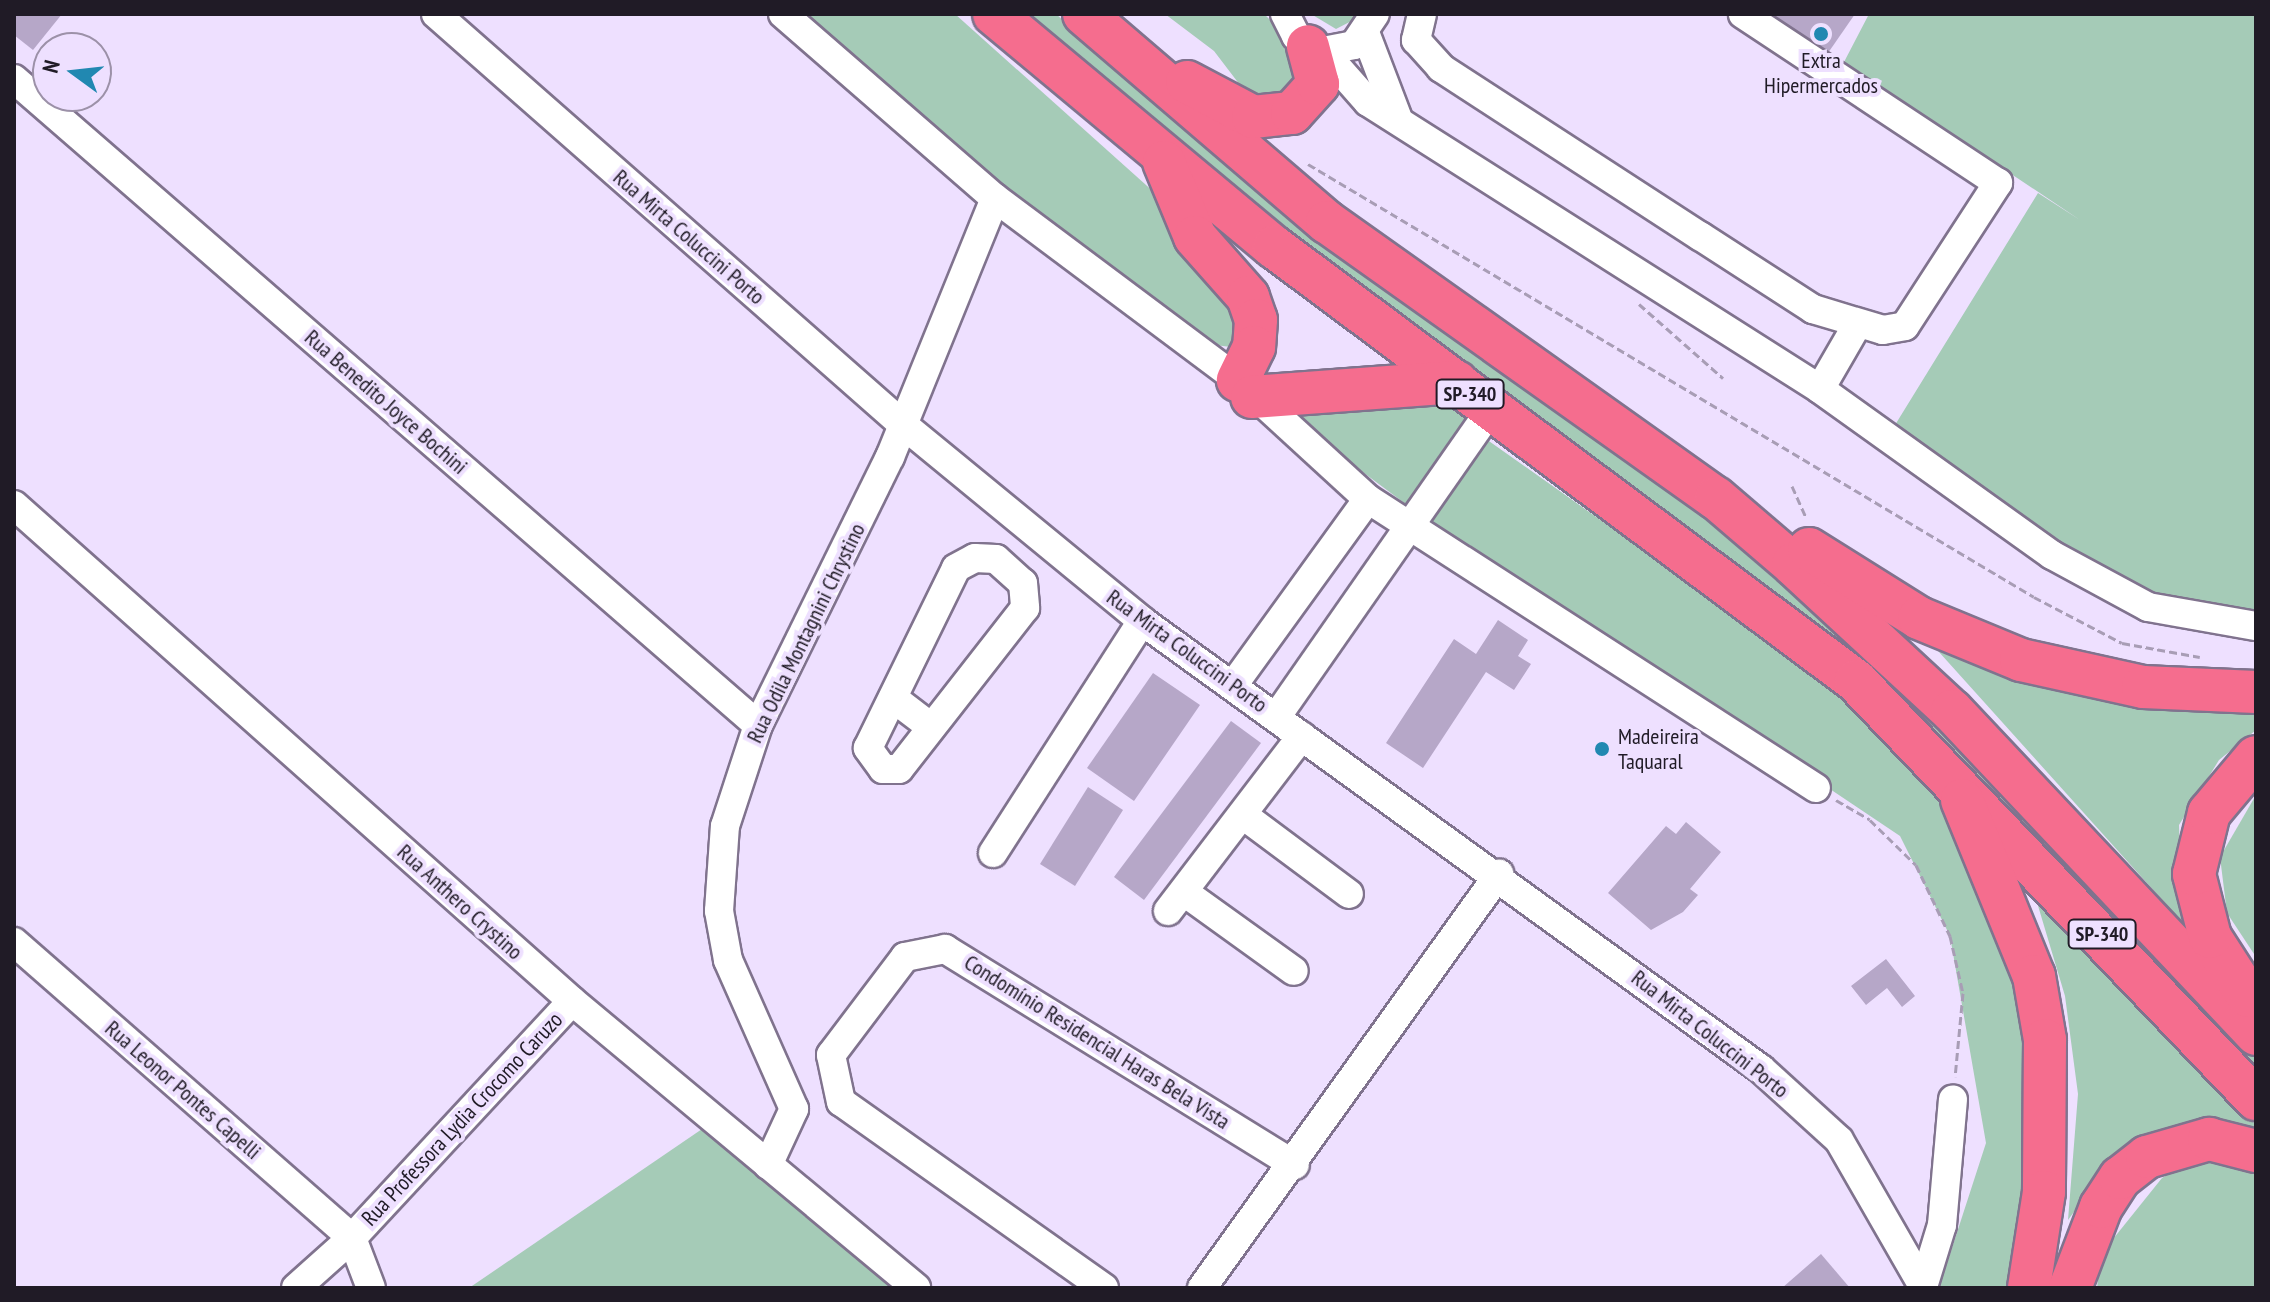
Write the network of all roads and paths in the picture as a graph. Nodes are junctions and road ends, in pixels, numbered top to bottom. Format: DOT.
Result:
graph roads {
  1 [pos="436,14"];
  2 [pos="783,14"];
  3 [pos="994,14"];
  4 [pos="1084,14"];
  5 [pos="1102,14"];
  6 [pos="1274,14"];
  7 [pos="1422,14"];
  8 [pos="1743,14"];
  9 [pos="1373,21"];
  10 [pos="1303,37"];
  11 [pos="14,79"];
  12 [pos="1397,116"];
  13 [pos="1298,155"];
  14 [pos="1162,157"];
  15 [pos="995,198"];
  16 [pos="1857,325"];
  17 [pos="1456,382"];
  18 [pos="1245,388"];
  19 [pos="1820,389"];
  20 [pos="1490,411"];
  21 [pos="900,422"];
  22 [pos="1615,425"];
  23 [pos="1368,499"];
  24 [pos="14,505"];
  25 [pos="1023,524"];
  26 [pos="1409,530"];
  27 [pos="996,559"];
  28 [pos="1142,621"];
  29 [pos="2256,626"];
  30 [pos="2214,659"];
  31 [pos="1234,684"];
  32 [pos="2256,692"];
  33 [pos="893,698"];
  34 [pos="1277,716"];
  35 [pos="758,725"];
  36 [pos="931,727"];
  37 [pos="1302,736"];
  38 [pos="2256,757"];
  39 [pos="1948,770"];
  40 [pos="1816,788"];
  41 [pos="1243,815"];
  42 [pos="993,853"];
  43 [pos="1499,874"];
  44 [pos="1349,894"];
  45 [pos="14,942"];
  46 [pos="1294,971"];
  47 [pos="572,1001"];
  48 [pos="2256,1007"];
  49 [pos="2256,1034"];
  50 [pos="1953,1099"];
  51 [pos="2256,1099"];
  52 [pos="2256,1151"];
  53 [pos="768,1165"];
  54 [pos="1295,1165"];
  55 [pos="352,1238"];
  56 [pos="296,1288"];
  57 [pos="371,1288"];
  58 [pos="916,1288"];
  59 [pos="1104,1288"];
  60 [pos="1202,1288"];
  61 [pos="1923,1288"];
  62 [pos="2029,1288"];
  63 [pos="2070,1288"];
  1 -- 21 [label="street, Rua Mirta Coluccini Porto"];
  2 -- 15 [label="street"];
  3 -- 14 [label="highway, SP-340"];
  4 -- 22 [label="highway, SP-340"];
  5 -- 10 [label="highway"];
  6 -- 10 [label="street"];
  7 -- 16 [label="street"];
  8 -- 16 [label="street"];
  9 -- 10 [label="street"];
  9 -- 12 [label="street"];
  10 -- 12 [label="street"];
  11 -- 35 [label="street, Rua Benedito Joyce Bochini"];
  12 -- 19 [label="street"];
  13 -- 30 [label="path"];
  14 -- 17 [label="highway, SP-340"];
  14 -- 18 [label="highway"];
  15 -- 18 [label="street"];
  15 -- 21 [label="street, Rua Odila Montagnini Chrystino"];
  16 -- 19 [label="street"];
  17 -- 18 [label="highway"];
  17 -- 20 [label="highway, SP-340"];
  18 -- 23 [label="street"];
  19 -- 29 [label="street"];
  20 -- 26 [label="street"];
  20 -- 39 [label="highway, SP-340"];
  21 -- 25 [label="street, Rua Mirta Coluccini Porto"];
  21 -- 35 [label="street, Rua Odila Montagnini Chrystino"];
  22 -- 32 [label="highway"];
  22 -- 49 [label="highway, SP-340"];
  23 -- 26 [label="street"];
  23 -- 31 [label="street"];
  24 -- 47 [label="street, Rua Anthero Crystino"];
  25 -- 27 [label="street"];
  25 -- 28 [label="street, Rua Mirta Coluccini Porto"];
  26 -- 34 [label="street"];
  26 -- 40 [label="street"];
  27 -- 33 [label="street"];
  27 -- 36 [label="street"];
  28 -- 31 [label="street, Rua Mirta Coluccini Porto"];
  28 -- 42 [label="street"];
  31 -- 34 [label="street, Rua Mirta Coluccini Porto"];
  33 -- 36 [label="street"];
  33 -- 36 [label="street"];
  34 -- 37 [label="street, Rua Mirta Coluccini Porto"];
  35 -- 53 [label="street, Rua Odila Montagnini Chrystino"];
  37 -- 41 [label="street"];
  37 -- 43 [label="street, Rua Mirta Coluccini Porto"];
  38 -- 48 [label="highway"];
  39 -- 51 [label="highway, SP-340"];
  39 -- 62 [label="highway"];
  40 -- 50 [label="path"];
  41 -- 44 [label="street"];
  41 -- 46 [label="street"];
  43 -- 54 [label="street"];
  43 -- 61 [label="street, Rua Mirta Coluccini Porto"];
  45 -- 55 [label="street, Rua Leonor Pontes Capelli"];
  47 -- 53 [label="street, Rua Anthero Crystino"];
  47 -- 55 [label="street, Rua Professora Lydia Crocomo Caruzo"];
  50 -- 61 [label="street"];
  52 -- 63 [label="highway"];
  53 -- 58 [label="street, Rua Anthero Crystino"];
  54 -- 59 [label="street, Condomínio Residencial Haras Bela Vista"];
  54 -- 60 [label="street"];
  55 -- 56 [label="street, Rua Professora Lydia Crocomo Caruzo"];
  55 -- 57 [label="street"];
}
